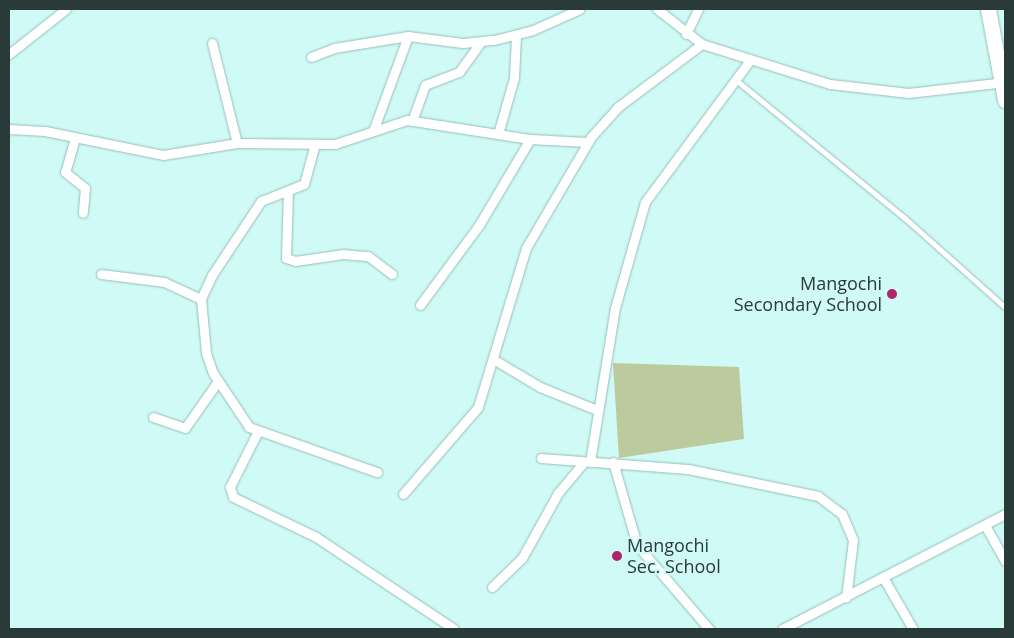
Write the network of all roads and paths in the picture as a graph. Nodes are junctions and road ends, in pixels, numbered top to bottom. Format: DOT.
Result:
graph roads {
  1 [pos="66,9"];
  2 [pos="580,9"];
  3 [pos="657,9"];
  4 [pos="698,9"];
  5 [pos="988,9"];
  6 [pos="686,34"];
  7 [pos="408,36"];
  8 [pos="516,36"];
  9 [pos="480,43"];
  10 [pos="212,44"];
  11 [pos="702,44"];
  12 [pos="9,54"];
  13 [pos="311,57"];
  14 [pos="750,60"];
  15 [pos="735,80"];
  16 [pos="1004,82"];
  17 [pos="1005,100"];
  18 [pos="412,121"];
  19 [pos="9,129"];
  20 [pos="373,131"];
  21 [pos="498,134"];
  22 [pos="75,138"];
  23 [pos="530,140"];
  24 [pos="588,142"];
  25 [pos="237,143"];
  26 [pos="315,144"];
  27 [pos="288,191"];
  28 [pos="83,213"];
  29 [pos="101,274"];
  30 [pos="392,274"];
  31 [pos="201,299"];
  32 [pos="420,305"];
  33 [pos="1005,307"];
  34 [pos="493,359"];
  35 [pos="218,381"];
  36 [pos="597,410"];
  37 [pos="153,417"];
  38 [pos="258,430"];
  39 [pos="541,458"];
  40 [pos="587,462"];
  41 [pos="613,462"];
  42 [pos="377,472"];
  43 [pos="403,494"];
  44 [pos="1005,514"];
  45 [pos="985,525"];
  46 [pos="1005,561"];
  47 [pos="884,579"];
  48 [pos="492,588"];
  49 [pos="846,598"];
  50 [pos="454,629"];
  51 [pos="709,629"];
  52 [pos="782,629"];
  53 [pos="913,629"];
  1 -- 12 [label="street"];
  2 -- 8 [label="street"];
  3 -- 6 [label="street"];
  4 -- 6 [label="street"];
  5 -- 16 [label="highway"];
  6 -- 11 [label="street"];
  7 -- 9 [label="street"];
  7 -- 13 [label="street"];
  7 -- 20 [label="street"];
  8 -- 9 [label="street"];
  8 -- 21 [label="street"];
  9 -- 18 [label="street"];
  10 -- 25 [label="street"];
  11 -- 14 [label="street"];
  11 -- 24 [label="street"];
  14 -- 15 [label="street"];
  14 -- 16 [label="street"];
  15 -- 33 [label="lane"];
  15 -- 36 [label="street"];
  16 -- 17 [label="highway"];
  18 -- 20 [label="street"];
  18 -- 21 [label="street"];
  19 -- 22 [label="street"];
  20 -- 26 [label="street"];
  21 -- 23 [label="street"];
  22 -- 25 [label="street"];
  22 -- 28 [label="street"];
  23 -- 24 [label="street"];
  23 -- 32 [label="street"];
  24 -- 34 [label="street"];
  25 -- 26 [label="street"];
  26 -- 27 [label="street"];
  27 -- 30 [label="street"];
  27 -- 31 [label="street"];
  29 -- 31 [label="street"];
  31 -- 35 [label="street"];
  34 -- 36 [label="street"];
  34 -- 43 [label="street"];
  35 -- 37 [label="street"];
  35 -- 38 [label="street"];
  36 -- 40 [label="street"];
  38 -- 42 [label="street"];
  38 -- 50 [label="street"];
  39 -- 40 [label="street"];
  40 -- 41 [label="street"];
  40 -- 48 [label="street"];
  41 -- 49 [label="street"];
  41 -- 51 [label="street"];
  44 -- 45 [label="street"];
  45 -- 46 [label="street"];
  45 -- 47 [label="street"];
  47 -- 49 [label="street"];
  47 -- 53 [label="street"];
  49 -- 52 [label="street"];
}
